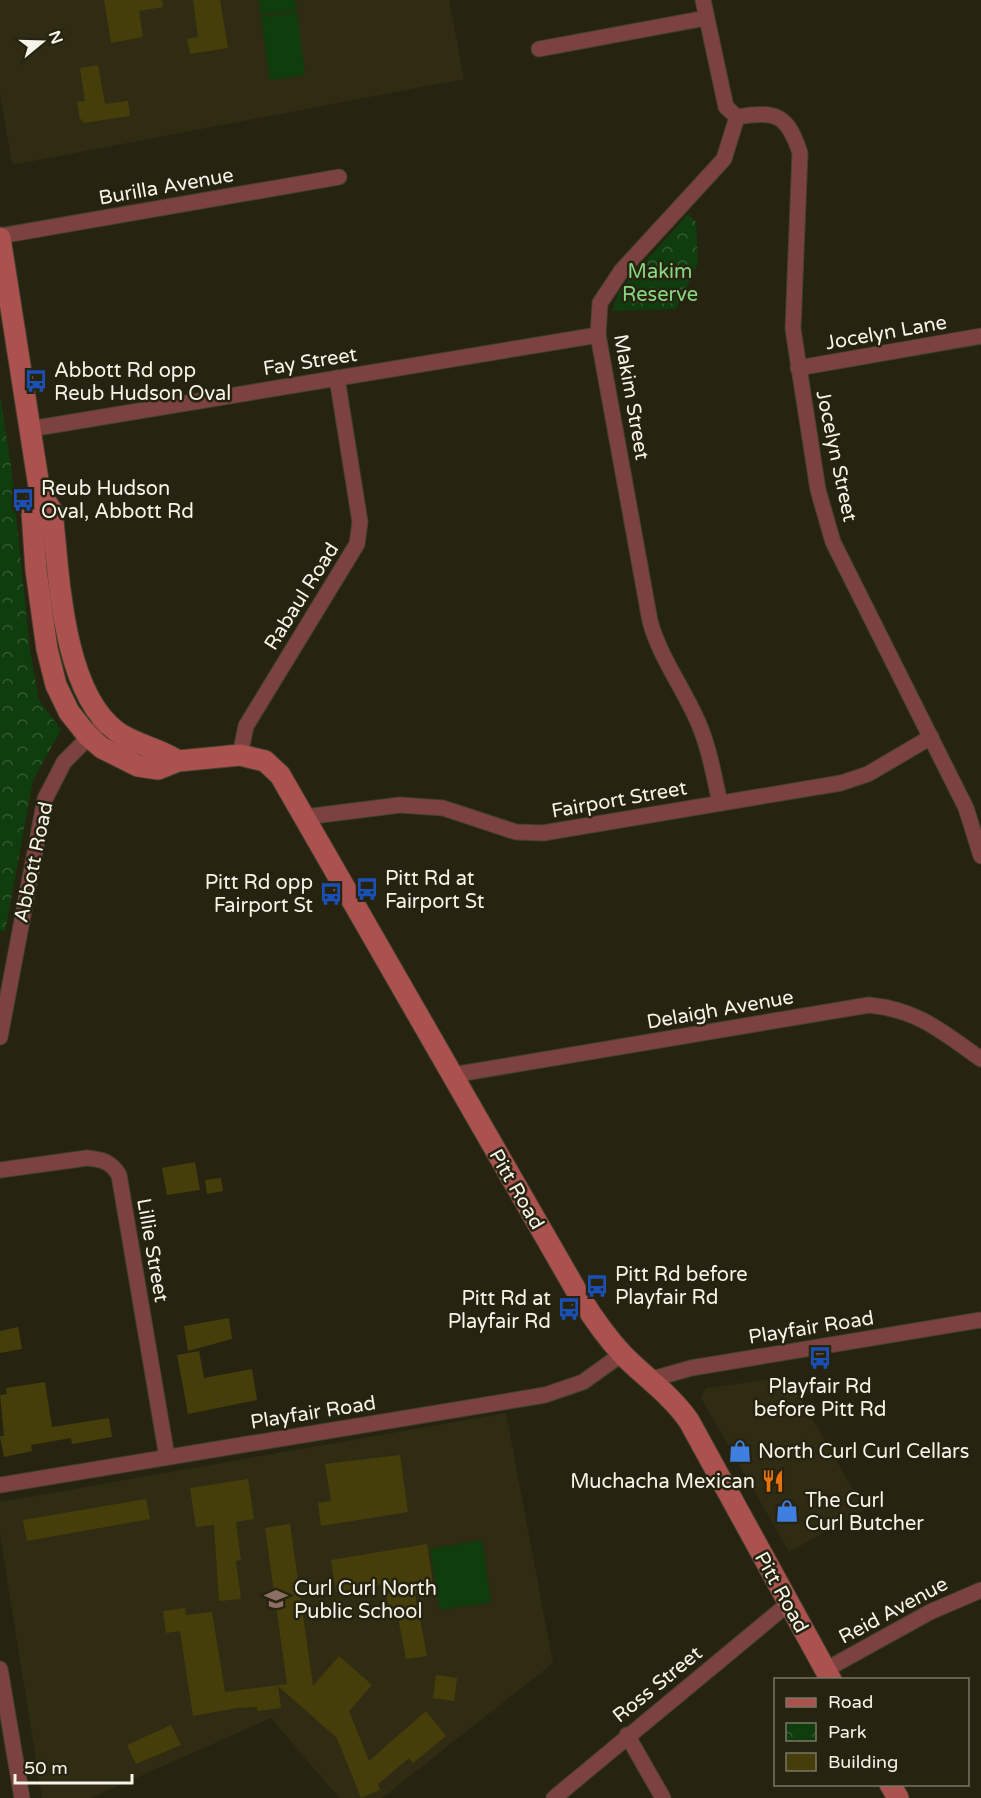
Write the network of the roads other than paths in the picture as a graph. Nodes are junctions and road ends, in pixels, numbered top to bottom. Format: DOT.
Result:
graph roads {
  1 [pos="703,0"];
  2 [pos="706,18"];
  3 [pos="540,49"];
  4 [pos="737,117"];
  5 [pos="339,177"];
  6 [pos="0,237"];
  7 [pos="598,334"];
  8 [pos="981,336"];
  9 [pos="798,368"];
  10 [pos="337,378"];
  11 [pos="30,429"];
  12 [pos="40,493"];
  13 [pos="106,721"];
  14 [pos="88,736"];
  15 [pos="931,738"];
  16 [pos="240,755"];
  17 [pos="178,761"];
  18 [pos="720,803"];
  19 [pos="305,817"];
  20 [pos="981,856"];
  21 [pos="0,1037"];
  22 [pos="981,1059"];
  23 [pos="452,1075"];
  24 [pos="0,1170"];
  25 [pos="981,1320"];
  26 [pos="622,1354"];
  27 [pos="649,1380"];
  28 [pos="166,1457"];
  29 [pos="0,1485"];
  30 [pos="981,1590"];
  31 [pos="788,1604"];
  32 [pos="0,1668"];
  33 [pos="828,1675"];
  34 [pos="627,1735"];
  35 [pos="22,1798"];
  36 [pos="554,1798"];
  37 [pos="663,1798"];
  1 -- 2 [label="street"];
  2 -- 3 [label="street"];
  2 -- 4 [label="street"];
  4 -- 7 [label="street, Makim Street"];
  4 -- 9 [label="street, Jocelyn Street"];
  5 -- 6 [label="street, Burilla Avenue"];
  6 -- 11 [label="main road"];
  7 -- 10 [label="street, Fay Street"];
  7 -- 18 [label="street, Makim Street"];
  8 -- 9 [label="street, Jocelyn Lane"];
  9 -- 15 [label="street, Jocelyn Street"];
  10 -- 11 [label="street, Fay Street"];
  10 -- 16 [label="street, Rabaul Road"];
  11 -- 12 [label="main road"];
  12 -- 13 [label="main road"];
  12 -- 14 [label="main road"];
  13 -- 14 [label="street, Abbott Road"];
  13 -- 17 [label="main road"];
  14 -- 17 [label="main road, Pitt Road"];
  14 -- 21 [label="street, Abbott Road"];
  15 -- 18 [label="street, Fairport Street"];
  15 -- 20 [label="street, Jocelyn Street"];
  16 -- 17 [label="main road, Pitt Road"];
  16 -- 19 [label="main road, Pitt Road"];
  18 -- 19 [label="street, Fairport Street"];
  19 -- 23 [label="main road, Pitt Road"];
  22 -- 23 [label="street, Delaigh Avenue"];
  23 -- 26 [label="main road, Pitt Road"];
  24 -- 28 [label="street, Lillie Street"];
  25 -- 27 [label="street, Playfair Road"];
  26 -- 27 [label="main road, Pitt Road"];
  26 -- 28 [label="street, Playfair Road"];
  27 -- 31 [label="main road, Pitt Road"];
  28 -- 29 [label="street, Playfair Road"];
  30 -- 33 [label="street, Reid Avenue"];
  31 -- 33 [label="main road, Pitt Road"];
  31 -- 34 [label="street, Ross Street"];
  32 -- 35 [label="street"];
  34 -- 36 [label="street, Ross Street"];
  34 -- 37 [label="street"];
}
